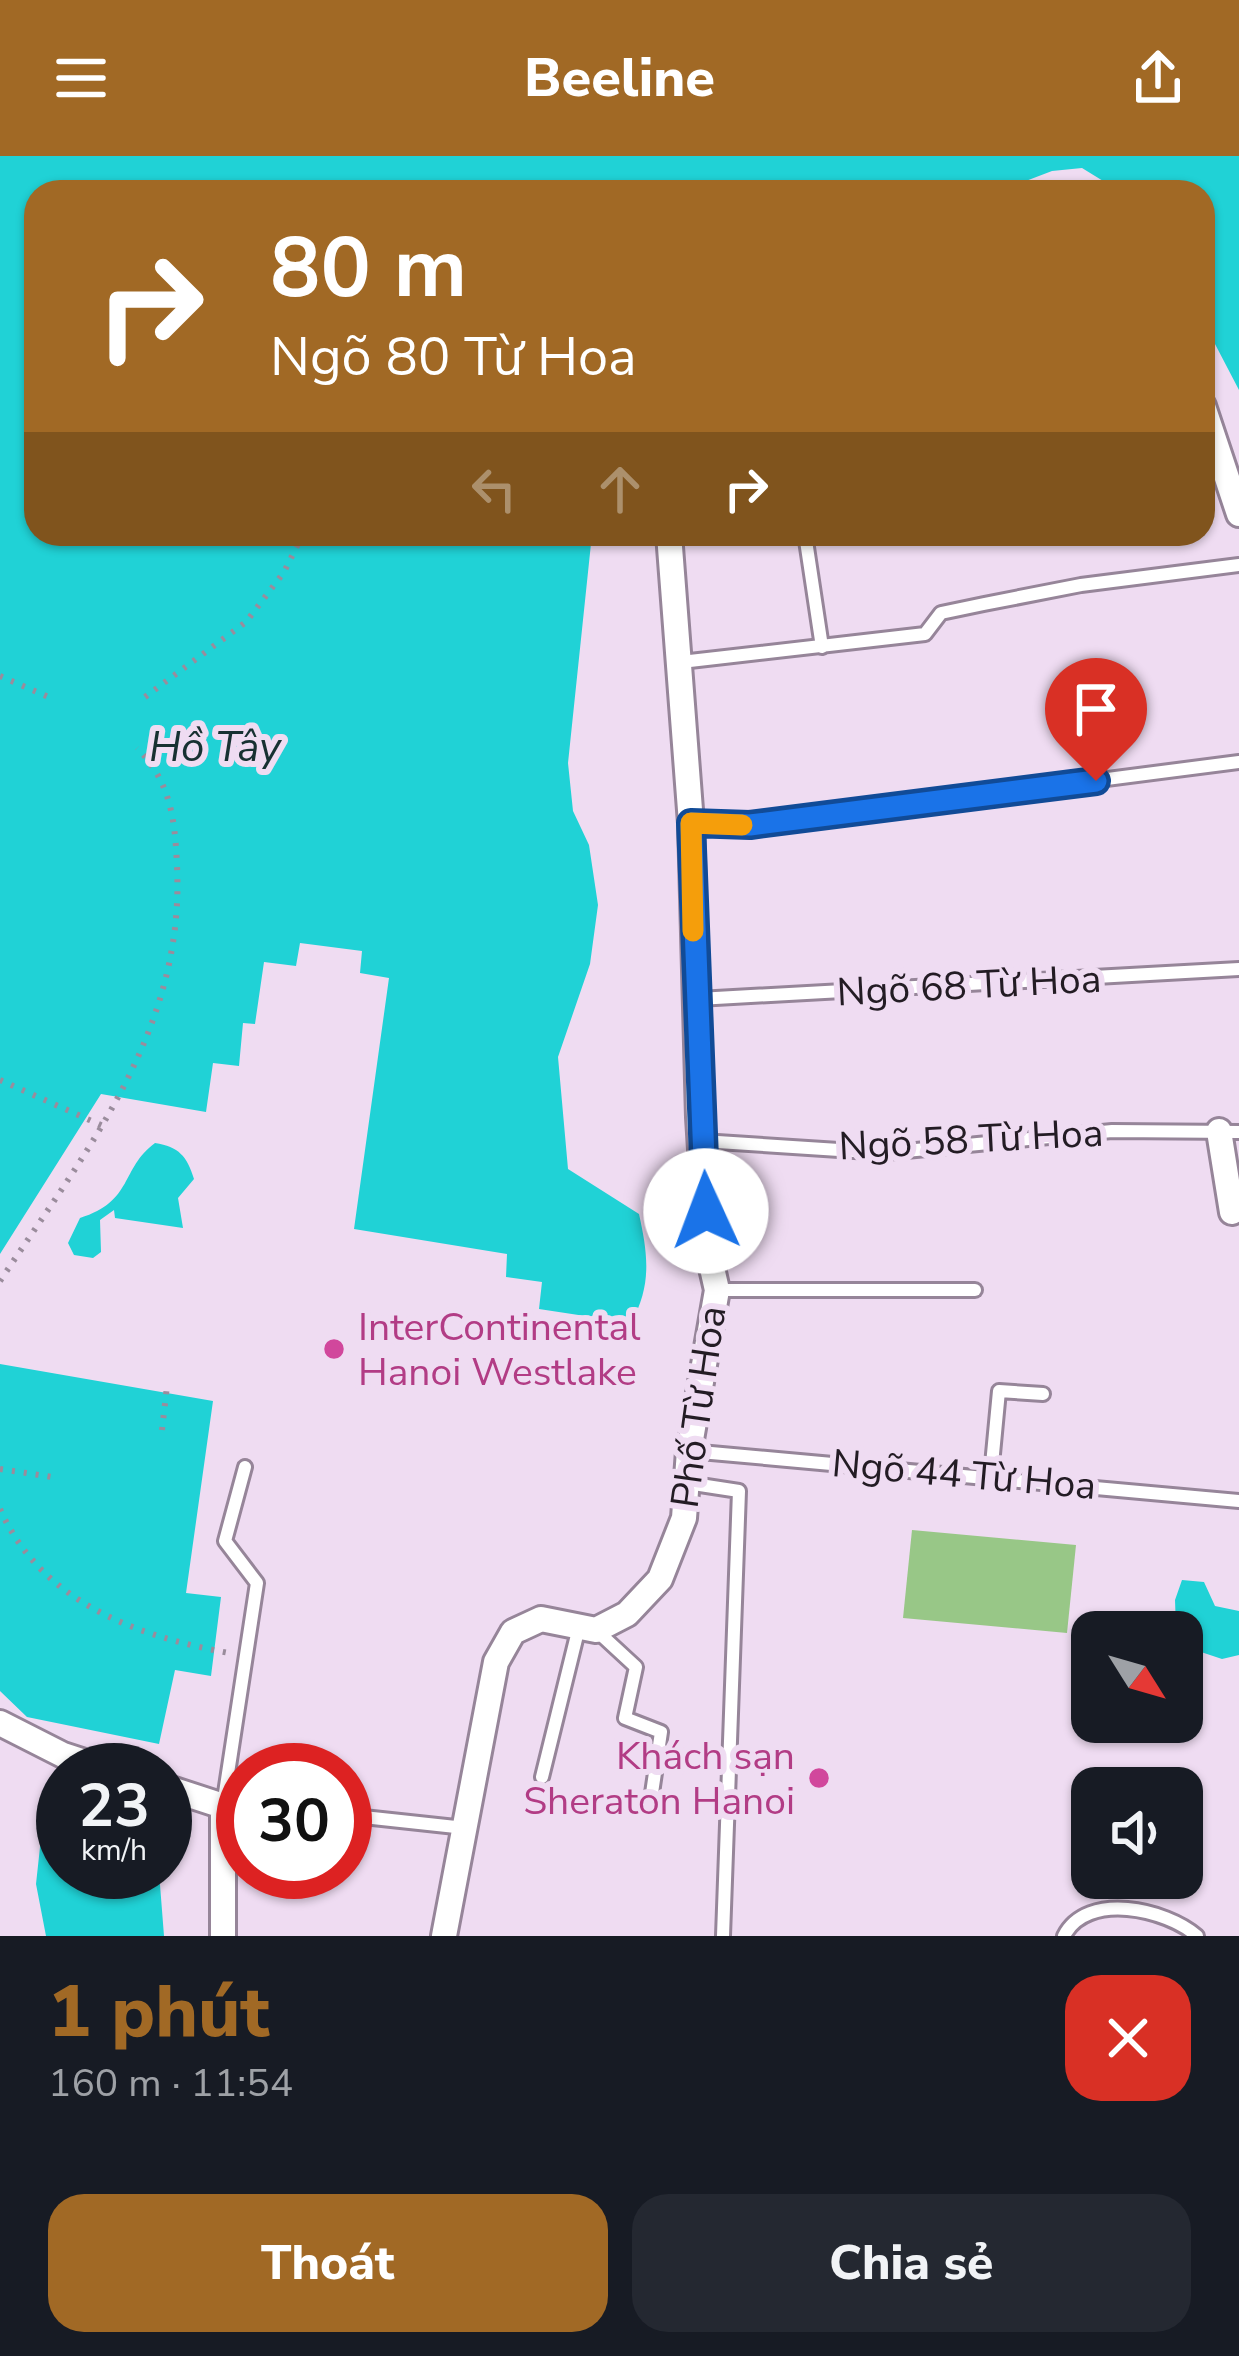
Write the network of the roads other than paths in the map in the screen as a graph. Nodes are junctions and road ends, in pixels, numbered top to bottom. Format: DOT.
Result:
graph roads {
  1 [pos="1215,442"];
  2 [pos="1239,514"];
  3 [pos="670,546"];
  4 [pos="808,546"];
  5 [pos="1239,566"];
  6 [pos="822,647"];
  7 [pos="680,662"];
  8 [pos="1239,762"];
  9 [pos="691,823"];
  10 [pos="1239,970"];
  11 [pos="698,999"];
  12 [pos="1229,1132"];
  13 [pos="703,1141"];
  14 [pos="1232,1212"];
  15 [pos="717,1290"];
  16 [pos="975,1290"];
  17 [pos="1043,1394"];
  18 [pos="689,1451"];
  19 [pos="244,1467"];
  20 [pos="992,1475"];
  21 [pos="687,1483"];
  22 [pos="1239,1501"];
  23 [pos="588,1629"];
  24 [pos="0,1723"];
  25 [pos="39,1743"];
  26 [pos="240,1743"];
  27 [pos="542,1777"];
  28 [pos="651,1800"];
  29 [pos="372,1818"];
  30 [pos="466,1828"];
  31 [pos="227,1899"];
  32 [pos="224,1936"];
  33 [pos="444,1936"];
  34 [pos="724,1936"];
  35 [pos="1064,1936"];
  36 [pos="1197,1936"];
  1 -- 2 [label="street"];
  3 -- 7 [label="street, Phố Từ Hoa"];
  4 -- 6 [label="lane"];
  5 -- 6 [label="lane"];
  6 -- 7 [label="lane"];
  7 -- 9 [label="street, Phố Từ Hoa"];
  8 -- 9 [label="lane"];
  9 -- 11 [label="street, Phố Từ Hoa"];
  10 -- 11 [label="lane, Ngõ 68 Từ Hoa"];
  11 -- 13 [label="street, Phố Từ Hoa"];
  12 -- 13 [label="lane, Ngõ 58 Từ Hoa"];
  12 -- 14 [label="street"];
  13 -- 15 [label="street, Phố Từ Hoa"];
  15 -- 16 [label="lane"];
  15 -- 18 [label="street, Phố Từ Hoa"];
  17 -- 20 [label="lane"];
  18 -- 20 [label="lane, Ngõ 44 Từ Hoa"];
  18 -- 21 [label="street, Phố Từ Hoa"];
  19 -- 26 [label="lane"];
  20 -- 22 [label="lane, Ngõ 44 Từ Hoa"];
  21 -- 23 [label="street, Phố Từ Hoa"];
  21 -- 34 [label="lane"];
  23 -- 27 [label="lane"];
  23 -- 28 [label="lane"];
  23 -- 30 [label="street"];
  24 -- 25 [label="street"];
  29 -- 30 [label="lane"];
  30 -- 33 [label="street"];
  31 -- 32 [label="street"];
  35 -- 36 [label="lane"];
}
